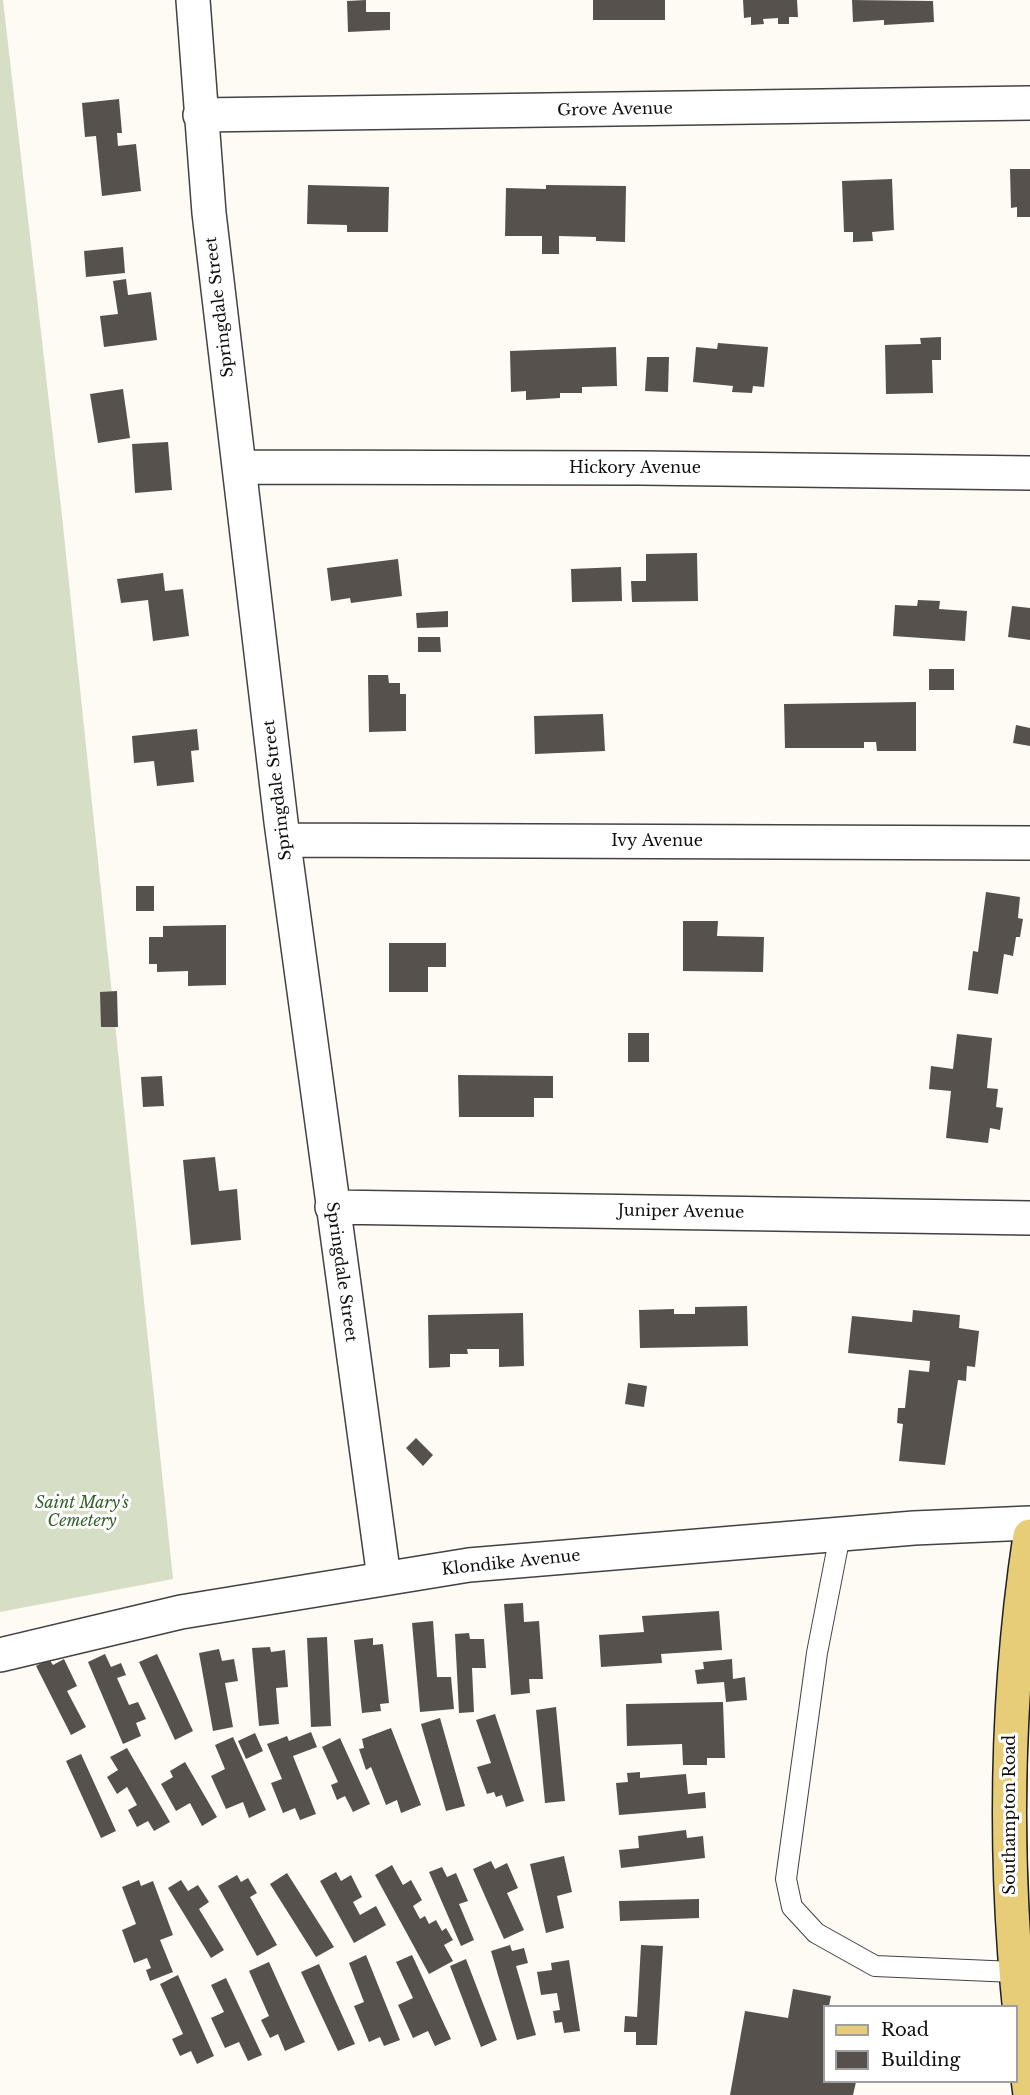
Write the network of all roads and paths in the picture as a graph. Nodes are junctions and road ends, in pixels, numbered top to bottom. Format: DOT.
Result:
graph roads {
  1 [pos="193,0"];
  2 [pos="1030,103"];
  3 [pos="200,115"];
  4 [pos="239,467"];
  5 [pos="1030,473"];
  6 [pos="284,840"];
  7 [pos="1030,843"];
  8 [pos="332,1207"];
  9 [pos="1030,1218"];
  10 [pos="1030,1523"];
  11 [pos="840,1534"];
  12 [pos="1030,1536"];
  13 [pos="384,1578"];
  14 [pos="0,1655"];
  15 [pos="1022,1672"];
  16 [pos="1019,1798"];
  17 [pos="1020,1900"];
  18 [pos="1021,1989"];
  19 [pos="1030,2094"];
  1 -- 3 [label="street, Springdale Street"];
  2 -- 3 [label="street, Grove Avenue"];
  3 -- 4 [label="street, Springdale Street"];
  4 -- 5 [label="street, Hickory Avenue"];
  4 -- 6 [label="street, Springdale Street"];
  6 -- 7 [label="street, Ivy Avenue"];
  6 -- 8 [label="street, Springdale Street"];
  8 -- 9 [label="street, Juniper Avenue"];
  8 -- 13 [label="street, Springdale Street"];
  10 -- 11 [label="street, Klondike Avenue"];
  11 -- 13 [label="street, Klondike Avenue"];
  11 -- 18 [label="lane"];
  12 -- 15 [label="main road, Southampton Road"];
  13 -- 14 [label="street, Klondike Avenue"];
  15 -- 16 [label="main road, Southampton Road"];
  16 -- 17 [label="main road, Southampton Road"];
  17 -- 18 [label="main road, Southampton Road"];
  18 -- 19 [label="main road, Southampton Road"];
}
